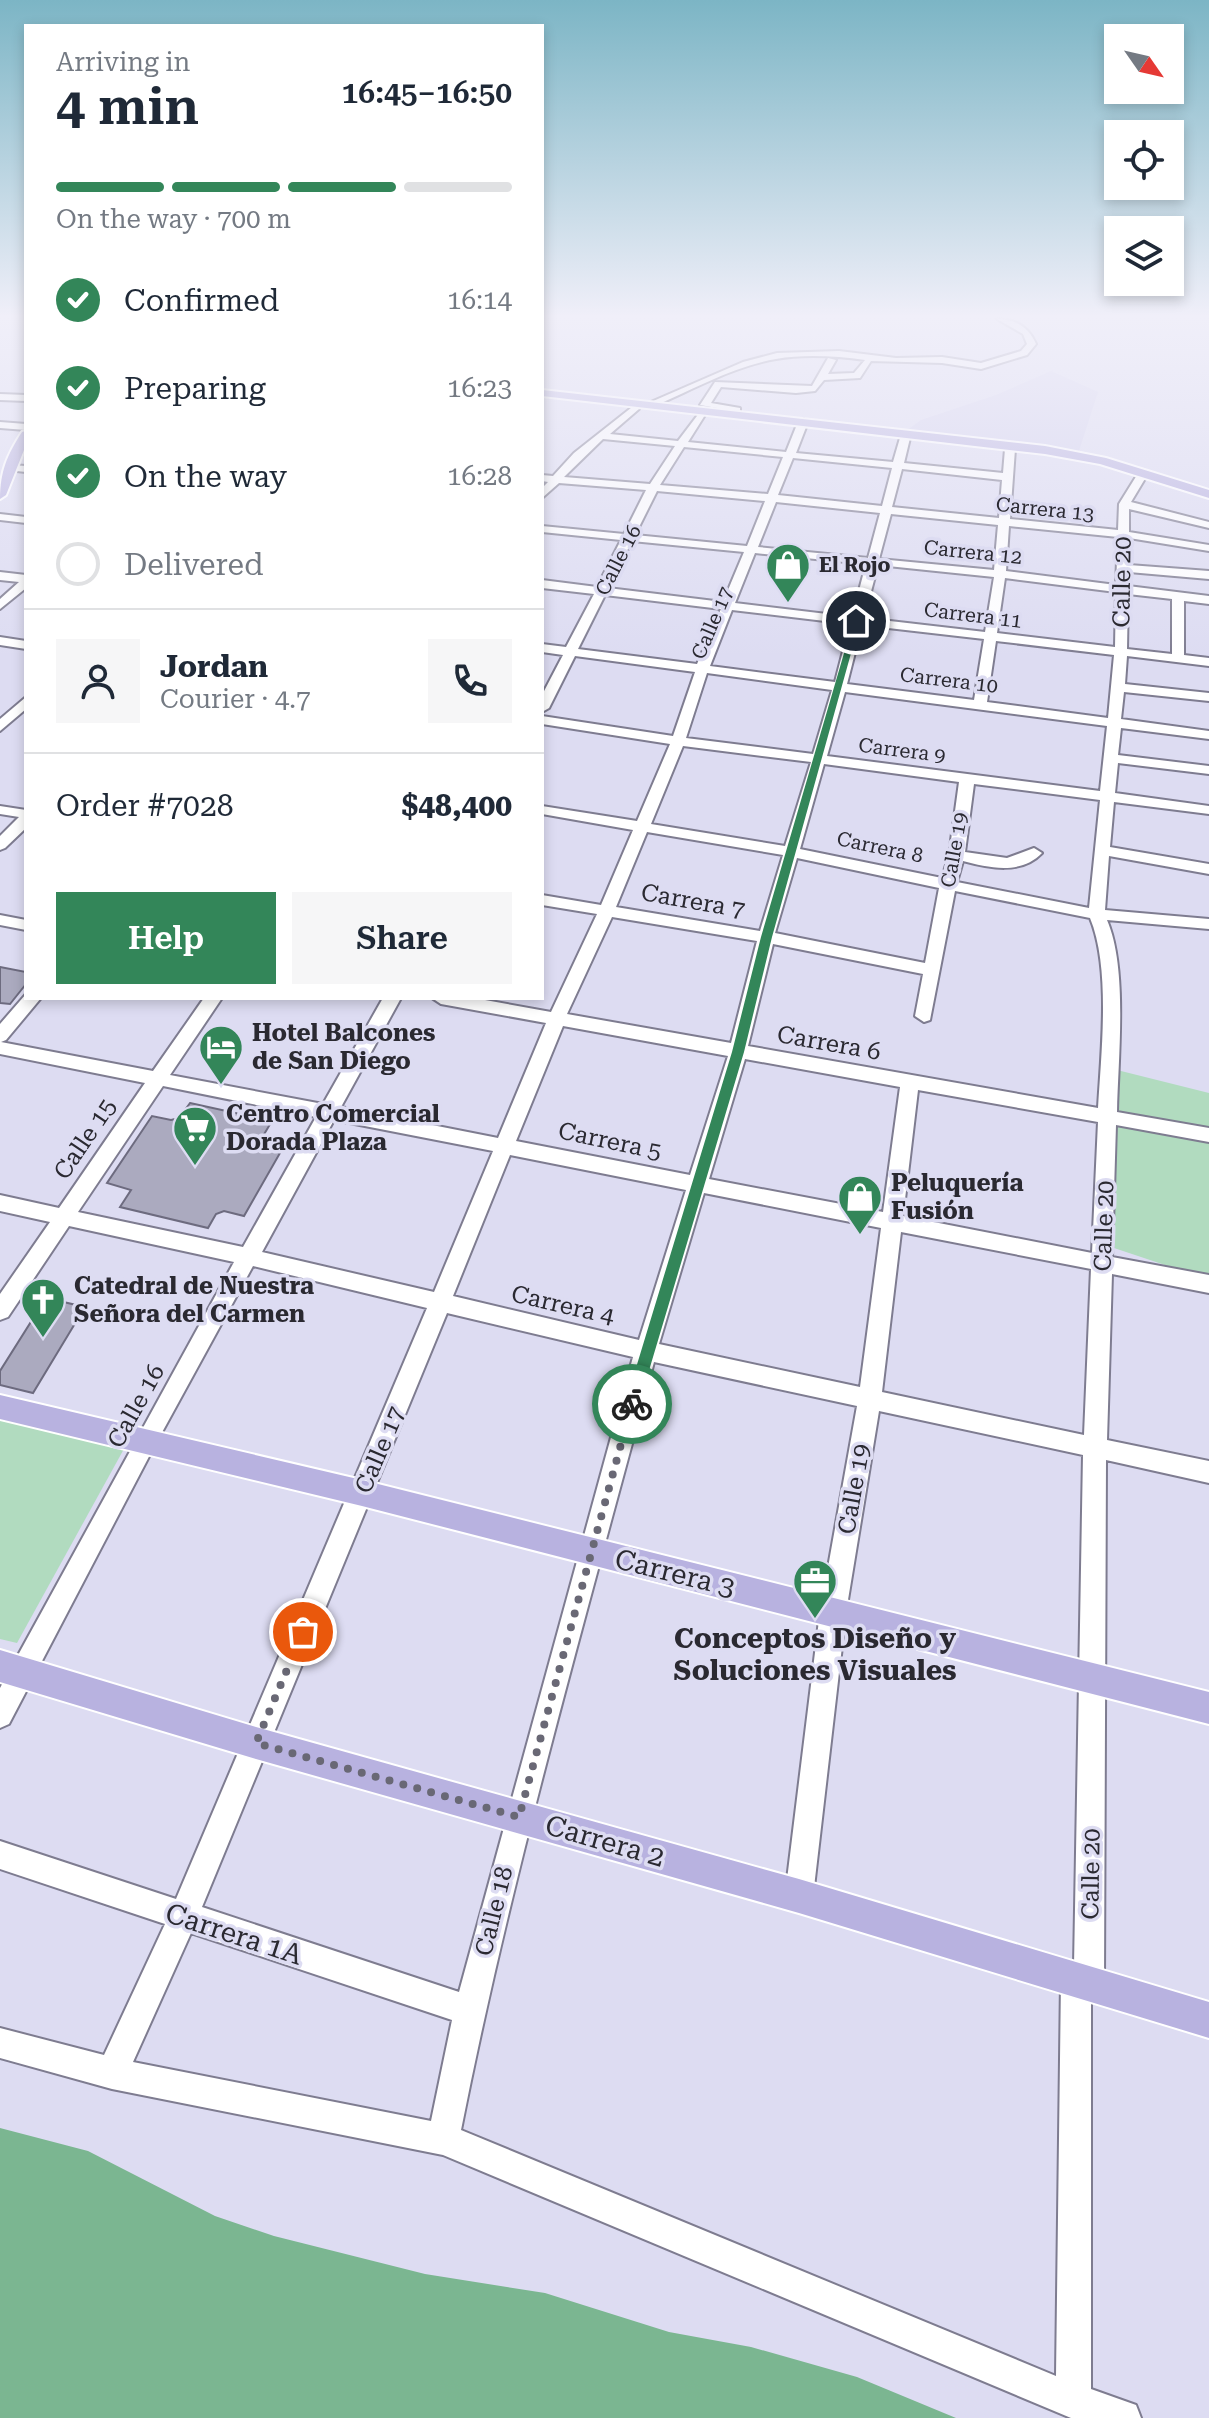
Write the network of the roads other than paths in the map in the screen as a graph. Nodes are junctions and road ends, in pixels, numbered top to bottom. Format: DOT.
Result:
graph roads {
  1 [pos="607,432"];
  2 [pos="689,432"];
  3 [pos="794,432"];
  4 [pos="858,432"];
  5 [pos="870,432"];
  6 [pos="24,436"];
  7 [pos="601,436"];
  8 [pos="905,438"];
  9 [pos="682,443"];
  10 [pos="1010,449"];
  11 [pos="785,453"];
  12 [pos="896,466"];
  13 [pos="5,467"];
  14 [pos="1008,477"];
  15 [pos="1141,477"];
  16 [pos="548,479"];
  17 [pos="653,488"];
  18 [pos="0,495"];
  19 [pos="1209,496"];
  20 [pos="767,498"];
  21 [pos="1124,504"];
  22 [pos="884,510"];
  23 [pos="0,517"];
  24 [pos="24,520"];
  25 [pos="1003,523"];
  26 [pos="1209,525"];
  27 [pos="544,529"];
  28 [pos="1122,536"];
  29 [pos="630,537"];
  30 [pos="748,548"];
  31 [pos="1209,548"];
  32 [pos="872,562"];
  33 [pos="1124,568"];
  34 [pos="1000,574"];
  35 [pos="1209,575"];
  36 [pos="0,576"];
  37 [pos="24,580"];
  38 [pos="24,582"];
  39 [pos="544,584"];
  40 [pos="1123,589"];
  41 [pos="602,591"];
  42 [pos="1178,596"];
  43 [pos="1209,600"];
  44 [pos="0,605"];
  45 [pos="724,605"];
  46 [pos="856,621"];
  47 [pos="991,637"];
  48 [pos="0,641"];
  49 [pos="24,645"];
  50 [pos="544,648"];
  51 [pos="573,652"];
  52 [pos="1121,653"];
  53 [pos="1178,660"];
  54 [pos="1209,662"];
  55 [pos="698,668"];
  56 [pos="840,687"];
  57 [pos="1117,687"];
  58 [pos="1209,697"];
  59 [pos="24,703"];
  60 [pos="980,703"];
  61 [pos="544,704"];
  62 [pos="544,720"];
  63 [pos="2,722"];
  64 [pos="1114,722"];
  65 [pos="24,723"];
  66 [pos="1209,735"];
  67 [pos="673,740"];
  68 [pos="1111,758"];
  69 [pos="819,760"];
  70 [pos="1209,770"];
  71 [pos="967,778"];
  72 [pos="1109,798"];
  73 [pos="0,810"];
  74 [pos="544,810"];
  75 [pos="1209,810"];
  76 [pos="24,816"];
  77 [pos="24,818"];
  78 [pos="642,824"];
  79 [pos="0,845"];
  80 [pos="1101,850"];
  81 [pos="793,852"];
  82 [pos="1034,853"];
  83 [pos="957,855"];
  84 [pos="1209,869"];
  85 [pos="948,884"];
  86 [pos="544,900"];
  87 [pos="607,910"];
  88 [pos="1096,914"];
  89 [pos="0,920"];
  90 [pos="1209,924"];
  91 [pos="24,925"];
  92 [pos="766,937"];
  93 [pos="930,970"];
  94 [pos="30,1000"];
  95 [pos="212,1000"];
  96 [pos="391,1000"];
  97 [pos="453,1000"];
  98 [pos="924,1016"];
  99 [pos="557,1018"];
  100 [pos="0,1036"];
  101 [pos="0,1048"];
  102 [pos="738,1052"];
  103 [pos="159,1078"];
  104 [pos="910,1082"];
  105 [pos="326,1111"];
  106 [pos="1109,1116"];
  107 [pos="1209,1135"];
  108 [pos="506,1146"];
  109 [pos="698,1185"];
  110 [pos="0,1203"];
  111 [pos="63,1216"];
  112 [pos="894,1223"];
  113 [pos="249,1257"];
  114 [pos="1103,1264"];
  115 [pos="1209,1284"];
  116 [pos="441,1304"];
  117 [pos="0,1311"];
  118 [pos="646,1351"];
  119 [pos="870,1398"];
  120 [pos="0,1407"];
  121 [pos="146,1440"];
  122 [pos="1095,1448"];
  123 [pos="1209,1472"];
  124 [pos="362,1493"];
  125 [pos="593,1552"];
  126 [pos="833,1612"];
  127 [pos="12,1670"];
  128 [pos="1094,1678"];
  129 [pos="1209,1708"];
  130 [pos="0,1715"];
  131 [pos="256,1743"];
  132 [pos="519,1817"];
  133 [pos="0,1855"];
  134 [pos="799,1896"];
  135 [pos="183,1917"];
  136 [pos="1083,1982"];
  137 [pos="469,2011"];
  138 [pos="1209,2020"];
  139 [pos="0,2043"];
  140 [pos="112,2073"];
  141 [pos="443,2139"];
  142 [pos="1073,2401"];
  143 [pos="1123,2418"];
  1 -- 7 [label="street"];
  2 -- 9 [label="street, Calle 16"];
  3 -- 11 [label="street, Calle 17"];
  4 -- 8 [label="main road"];
  5 -- 19 [label="main road"];
  6 -- 13 [label="main road"];
  7 -- 9 [label="street"];
  7 -- 16 [label="street"];
  8 -- 10 [label="main road"];
  8 -- 12 [label="street, Calle 18"];
  9 -- 11 [label="street"];
  9 -- 17 [label="street, Calle 16"];
  10 -- 14 [label="street"];
  10 -- 15 [label="main road"];
  11 -- 12 [label="street"];
  11 -- 20 [label="street, Calle 17"];
  12 -- 14 [label="street"];
  12 -- 22 [label="street, Calle 18"];
  13 -- 18 [label="main road"];
  14 -- 25 [label="street"];
  15 -- 19 [label="main road"];
  15 -- 21 [label="street, Calle 20"];
  16 -- 17 [label="street, Carrera 13"];
  17 -- 20 [label="street, Carrera 13"];
  17 -- 29 [label="street, Calle 16"];
  20 -- 22 [label="street, Carrera 13"];
  20 -- 30 [label="street, Calle 17"];
  21 -- 26 [label="street"];
  21 -- 28 [label="street, Calle 20"];
  22 -- 25 [label="street, Carrera 13"];
  22 -- 32 [label="street, Calle 18"];
  23 -- 24 [label="street"];
  25 -- 28 [label="street, Carrera 13"];
  25 -- 34 [label="street"];
  27 -- 29 [label="street, Carrera 12"];
  28 -- 31 [label="street, Carrera 13"];
  28 -- 33 [label="street, Calle 20"];
  29 -- 30 [label="street, Carrera 12"];
  29 -- 41 [label="street, Calle 16"];
  30 -- 32 [label="street, Carrera 12"];
  30 -- 45 [label="street, Calle 17"];
  32 -- 34 [label="street, Carrera 12"];
  32 -- 46 [label="street, Calle 18"];
  33 -- 35 [label="street"];
  33 -- 40 [label="street, Calle 20"];
  34 -- 40 [label="street, Carrera 12"];
  34 -- 47 [label="street"];
  36 -- 37 [label="street"];
  38 -- 44 [label="street"];
  39 -- 41 [label="street, Carrera 11"];
  40 -- 42 [label="street, Carrera 12"];
  40 -- 52 [label="street, Calle 20"];
  41 -- 45 [label="street, Carrera 11"];
  41 -- 51 [label="street, Calle 16"];
  42 -- 43 [label="street, Carrera 12"];
  42 -- 53 [label="street"];
  45 -- 46 [label="street, Carrera 11"];
  45 -- 55 [label="street, Calle 17"];
  46 -- 47 [label="street, Carrera 11"];
  46 -- 56 [label="street, Calle 18"];
  47 -- 52 [label="street, Carrera 11"];
  47 -- 60 [label="street"];
  48 -- 49 [label="street"];
  50 -- 51 [label="street, Carrera 10"];
  51 -- 55 [label="street, Carrera 10"];
  51 -- 61 [label="street, Calle 16"];
  52 -- 53 [label="street, Carrera 11"];
  52 -- 57 [label="street, Calle 20"];
  53 -- 54 [label="street, Carrera 11"];
  55 -- 56 [label="street, Carrera 10"];
  55 -- 67 [label="street, Calle 17"];
  56 -- 60 [label="street, Carrera 10"];
  56 -- 69 [label="street, Calle 18"];
  57 -- 58 [label="street"];
  57 -- 64 [label="street, Calle 20"];
  59 -- 63 [label="street"];
  60 -- 64 [label="street, Carrera 10"];
  62 -- 67 [label="street, Carrera 9"];
  63 -- 65 [label="street"];
  64 -- 66 [label="street, Carrera 10"];
  64 -- 68 [label="street, Calle 20"];
  67 -- 69 [label="street, Carrera 9"];
  67 -- 78 [label="street, Calle 17"];
  68 -- 70 [label="street"];
  68 -- 72 [label="street, Calle 20"];
  69 -- 71 [label="street, Carrera 9"];
  69 -- 81 [label="street, Calle 18"];
  71 -- 72 [label="street, Carrera 9"];
  71 -- 83 [label="street, Calle 19"];
  72 -- 75 [label="street, Carrera 9"];
  72 -- 80 [label="street, Calle 20"];
  73 -- 76 [label="street"];
  74 -- 78 [label="street, Carrera 8"];
  77 -- 79 [label="street"];
  78 -- 81 [label="street, Carrera 8"];
  78 -- 87 [label="street, Calle 17"];
  80 -- 84 [label="street"];
  80 -- 88 [label="street, Calle 20"];
  81 -- 85 [label="street, Carrera 8"];
  81 -- 92 [label="street, Calle 18"];
  82 -- 83 [label="street"];
  83 -- 85 [label="street, Calle 19"];
  85 -- 88 [label="street, Carrera 8"];
  85 -- 93 [label="street, Calle 19"];
  86 -- 87 [label="street, Carrera 7"];
  87 -- 92 [label="street, Carrera 7"];
  87 -- 99 [label="street, Calle 17"];
  88 -- 90 [label="street, Carrera 8"];
  88 -- 106 [label="street, Calle 20"];
  89 -- 91 [label="street"];
  92 -- 93 [label="street, Carrera 7"];
  92 -- 102 [label="street, Calle 18"];
  93 -- 98 [label="street, Calle 19"];
  94 -- 100 [label="street"];
  95 -- 103 [label="street, Calle 15"];
  96 -- 105 [label="street, Calle 16"];
  97 -- 99 [label="street, Carrera 6"];
  99 -- 102 [label="street, Carrera 6"];
  99 -- 108 [label="street, Calle 17"];
  101 -- 103 [label="street, Carrera 5"];
  102 -- 104 [label="street, Carrera 6"];
  102 -- 109 [label="street, Calle 18"];
  103 -- 105 [label="street, Carrera 5"];
  103 -- 111 [label="street, Calle 15"];
  104 -- 106 [label="street, Carrera 6"];
  104 -- 112 [label="street, Calle 19"];
  105 -- 108 [label="street, Carrera 5"];
  105 -- 113 [label="street, Calle 16"];
  106 -- 107 [label="street, Carrera 6"];
  106 -- 114 [label="street, Calle 20"];
  108 -- 109 [label="street, Carrera 5"];
  108 -- 116 [label="street, Calle 17"];
  109 -- 112 [label="street, Carrera 5"];
  109 -- 118 [label="street, Calle 18"];
  110 -- 111 [label="street, Carrera 4"];
  111 -- 113 [label="street, Carrera 4"];
  111 -- 117 [label="street, Calle 15"];
  112 -- 114 [label="street, Carrera 5"];
  112 -- 119 [label="street, Calle 19"];
  113 -- 116 [label="street, Carrera 4"];
  113 -- 121 [label="street, Calle 16"];
  114 -- 115 [label="street, Carrera 5"];
  114 -- 122 [label="street, Calle 20"];
  116 -- 118 [label="street, Carrera 4"];
  116 -- 124 [label="street, Calle 17"];
  118 -- 119 [label="street, Carrera 4"];
  118 -- 125 [label="street, Calle 18"];
  119 -- 122 [label="street, Carrera 4"];
  119 -- 126 [label="street, Calle 19"];
  120 -- 121 [label="main road, Carrera 3"];
  121 -- 124 [label="main road, Carrera 3"];
  121 -- 127 [label="street, Calle 16"];
  122 -- 123 [label="street, Carrera 4"];
  122 -- 128 [label="street, Calle 20"];
  124 -- 125 [label="main road, Carrera 3"];
  124 -- 131 [label="street, Calle 17"];
  125 -- 126 [label="main road, Carrera 3"];
  125 -- 132 [label="street, Calle 18"];
  126 -- 128 [label="main road, Carrera 3"];
  126 -- 134 [label="street, Calle 19"];
  127 -- 130 [label="street, Calle 16"];
  127 -- 131 [label="main road, Carrera 2"];
  128 -- 129 [label="main road, Carrera 3"];
  128 -- 136 [label="street, Calle 20"];
  131 -- 132 [label="main road, Carrera 2"];
  131 -- 135 [label="street, Calle 17"];
  132 -- 134 [label="main road, Carrera 2"];
  132 -- 137 [label="street, Calle 18"];
  133 -- 135 [label="street, Carrera 1A"];
  134 -- 136 [label="main road, Carrera 2"];
  135 -- 137 [label="street, Carrera 1A"];
  135 -- 140 [label="street, Calle 17"];
  136 -- 138 [label="main road, Carrera 2"];
  136 -- 142 [label="street, Calle 20"];
  137 -- 141 [label="street, Calle 18"];
  139 -- 140 [label="street"];
  140 -- 141 [label="street"];
  141 -- 142 [label="street"];
  142 -- 143 [label="street"];
}
